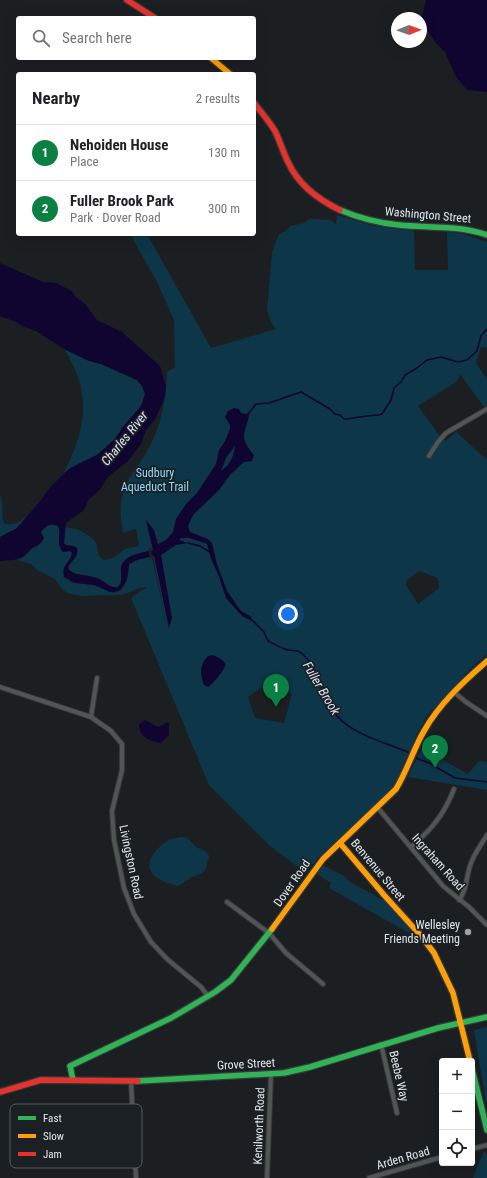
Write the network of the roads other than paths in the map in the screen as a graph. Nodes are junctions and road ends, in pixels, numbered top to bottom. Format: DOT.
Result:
graph roads {
  1 [pos="128,0"];
  2 [pos="152,16"];
  3 [pos="213,60"];
  4 [pos="228,72"];
  5 [pos="256,106"];
  6 [pos="487,235"];
  7 [pos="487,409"];
  8 [pos="429,456"];
  9 [pos="487,660"];
  10 [pos="97,678"];
  11 [pos="0,686"];
  12 [pos="455,693"];
  13 [pos="487,716"];
  14 [pos="91,717"];
  15 [pos="454,790"];
  16 [pos="378,808"];
  17 [pos="487,835"];
  18 [pos="340,843"];
  19 [pos="410,847"];
  20 [pos="459,900"];
  21 [pos="227,902"];
  22 [pos="487,925"];
  23 [pos="269,933"];
  24 [pos="323,984"];
  25 [pos="208,996"];
  26 [pos="487,1017"];
  27 [pos="461,1022"];
  28 [pos="381,1044"];
  29 [pos="469,1058"];
  30 [pos="272,1074"];
  31 [pos="74,1080"];
  32 [pos="131,1080"];
  33 [pos="475,1081"];
  34 [pos="0,1092"];
  35 [pos="132,1104"];
  36 [pos="397,1113"];
  37 [pos="487,1130"];
  38 [pos="487,1145"];
  39 [pos="475,1148"];
  40 [pos="439,1159"];
  41 [pos="135,1168"];
  42 [pos="136,1178"];
  43 [pos="267,1178"];
  44 [pos="369,1178"];
  1 -- 2 [label="street"];
  3 -- 4 [label="street"];
  5 -- 6 [label="street, Washington Street"];
  7 -- 8 [label="street"];
  9 -- 12 [label="street, Dover Road"];
  10 -- 14 [label="street"];
  11 -- 14 [label="street, Livingston Road"];
  12 -- 13 [label="street"];
  12 -- 16 [label="street, Dover Road"];
  14 -- 25 [label="street, Livingston Road"];
  15 -- 19 [label="street"];
  16 -- 18 [label="street, Dover Road"];
  16 -- 19 [label="street, Ingraham Road"];
  17 -- 20 [label="street"];
  18 -- 23 [label="street, Dover Road"];
  18 -- 27 [label="street, Benvenue Street"];
  19 -- 20 [label="street, Ingraham Road"];
  20 -- 22 [label="street, Ingraham Road"];
  21 -- 23 [label="street"];
  23 -- 24 [label="street"];
  23 -- 25 [label="street, Dover Road"];
  25 -- 31 [label="street, Dover Road"];
  26 -- 27 [label="street, Grove Street"];
  27 -- 28 [label="street, Grove Street"];
  27 -- 29 [label="street, Benvenue Street"];
  28 -- 30 [label="street, Grove Street"];
  28 -- 36 [label="street, Beebe Way"];
  30 -- 32 [label="street, Grove Street"];
  30 -- 43 [label="street, Kenilworth Road"];
  31 -- 32 [label="street, Grove Street"];
  31 -- 34 [label="street, Grove Street"];
  32 -- 35 [label="street"];
  33 -- 37 [label="street"];
  38 -- 39 [label="street"];
  40 -- 44 [label="street, Arden Road"];
  41 -- 42 [label="street"];
}
